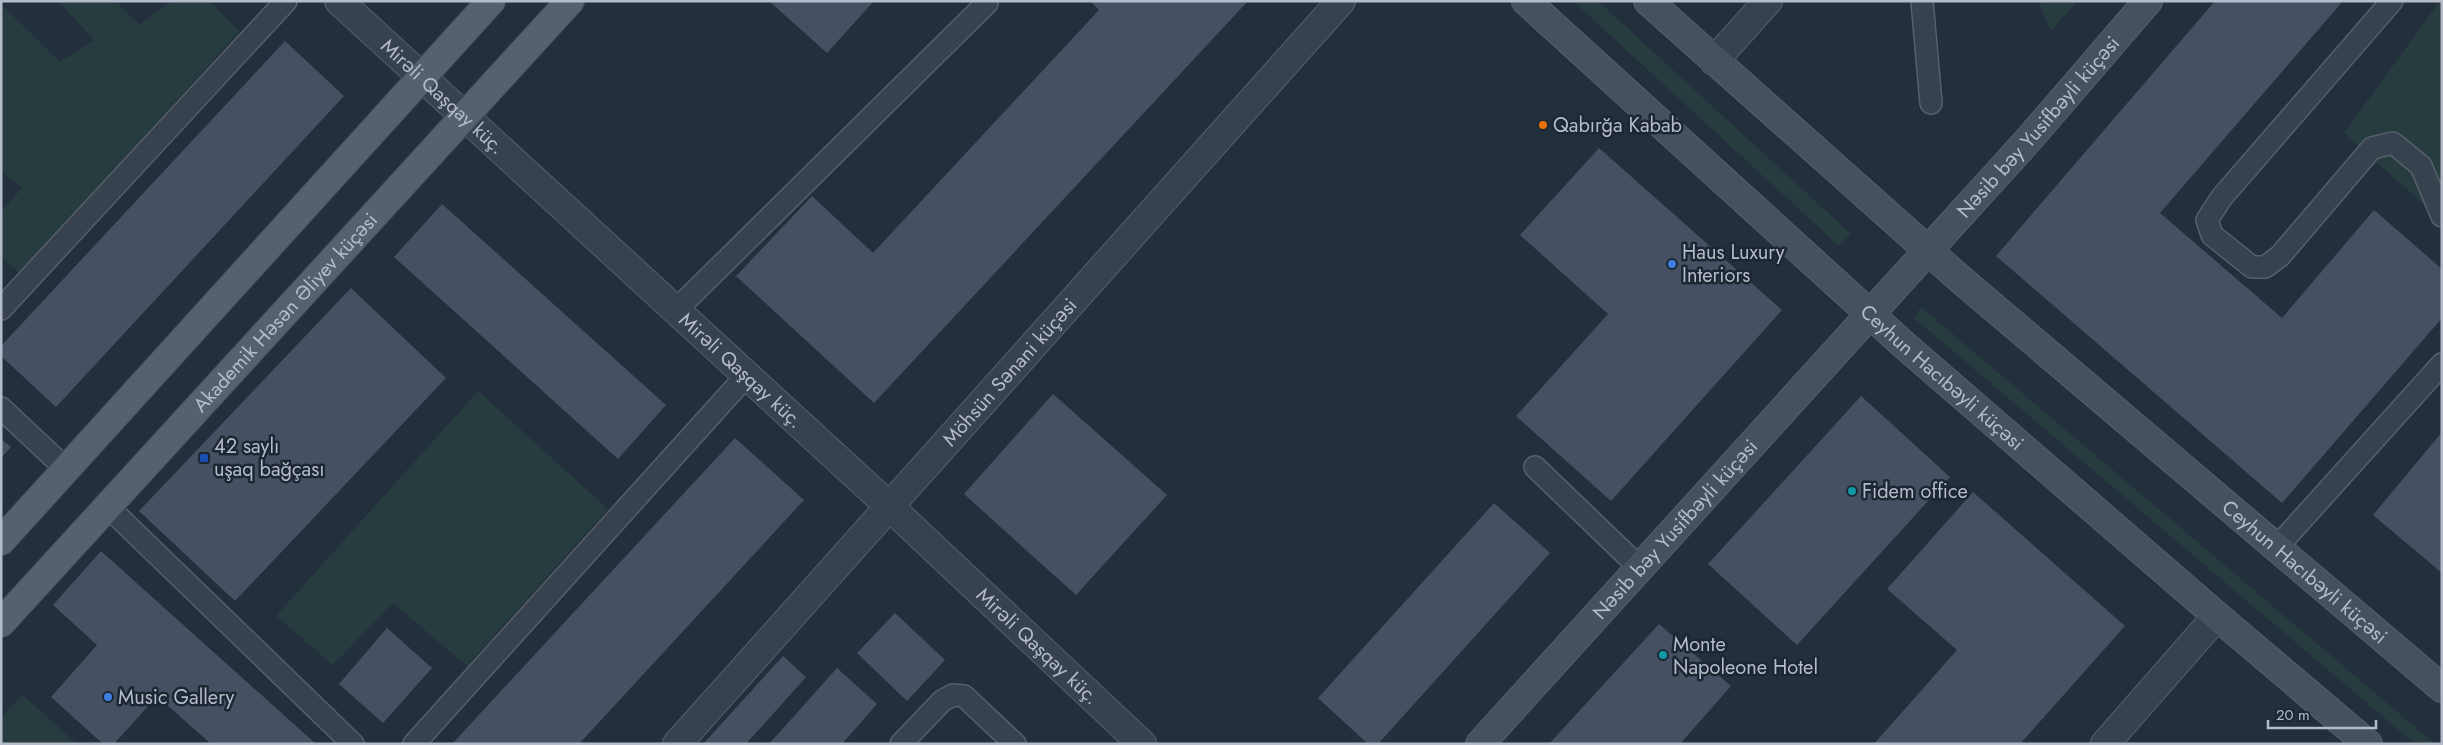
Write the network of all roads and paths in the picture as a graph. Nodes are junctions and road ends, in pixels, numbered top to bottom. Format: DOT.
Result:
graph roads {
  1 [pos="286,1"];
  2 [pos="338,1"];
  3 [pos="491,1"];
  4 [pos="570,1"];
  5 [pos="1341,1"];
  6 [pos="1526,1"];
  7 [pos="1648,1"];
  8 [pos="1768,1"];
  9 [pos="1922,1"];
  10 [pos="2148,1"];
  11 [pos="2392,1"];
  12 [pos="987,3"];
  13 [pos="1714,60"];
  14 [pos="423,77"];
  15 [pos="1931,103"];
  16 [pos="465,115"];
  17 [pos="2442,216"];
  18 [pos="1927,251"];
  19 [pos="1,309"];
  20 [pos="675,311"];
  21 [pos="1870,314"];
  22 [pos="2442,364"];
  23 [pos="746,376"];
  24 [pos="1,408"];
  25 [pos="1535,467"];
  26 [pos="66,469"];
  27 [pos="107,506"];
  28 [pos="889,506"];
  29 [pos="1,541"];
  30 [pos="2278,546"];
  31 [pos="1641,569"];
  32 [pos="2217,616"];
  33 [pos="1,623"];
  34 [pos="2442,688"];
  35 [pos="353,744"];
  36 [pos="414,744"];
  37 [pos="677,744"];
  38 [pos="902,744"];
  39 [pos="1015,744"];
  40 [pos="1142,744"];
  41 [pos="1480,744"];
  42 [pos="2105,744"];
  43 [pos="2368,744"];
  1 -- 19 [label="lane"];
  2 -- 14 [label="street, Mirəli Qaşqay küç."];
  3 -- 14 [label="main road"];
  4 -- 16 [label="main road, Akademik Həsən Əliyev küçəsi"];
  5 -- 28 [label="street, Möhsün Sənani küçəsi"];
  6 -- 21 [label="street, Ceyhun Hacıbəyli küçəsi"];
  7 -- 13 [label="street, Ceyhun Hacıbəyli küçəsi"];
  8 -- 13 [label="street"];
  9 -- 15 [label="lane"];
  10 -- 18 [label="street, Nəsib bəy Yusifbəyli küçəsi"];
  11 -- 17 [label="lane"];
  12 -- 20 [label="lane"];
  13 -- 18 [label="street, Ceyhun Hacıbəyli küçəsi"];
  14 -- 16 [label="street, Mirəli Qaşqay küç."];
  14 -- 26 [label="main road"];
  16 -- 20 [label="street, Mirəli Qaşqay küç."];
  16 -- 27 [label="main road, Akademik Həsən Əliyev küçəsi"];
  18 -- 21 [label="street, Nəsib bəy Yusifbəyli küçəsi"];
  18 -- 30 [label="street, Ceyhun Hacıbəyli küçəsi"];
  20 -- 23 [label="street, Mirəli Qaşqay küç."];
  21 -- 31 [label="street, Nəsib bəy Yusifbəyli küçəsi"];
  21 -- 32 [label="street, Ceyhun Hacıbəyli küçəsi"];
  22 -- 30 [label="lane"];
  23 -- 28 [label="street, Mirəli Qaşqay küç."];
  23 -- 36 [label="lane"];
  24 -- 26 [label="lane"];
  25 -- 31 [label="lane"];
  26 -- 29 [label="main road"];
  27 -- 33 [label="main road, Akademik Həsən Əliyev küçəsi"];
  27 -- 35 [label="lane"];
  28 -- 37 [label="street, Möhsün Sənani küçəsi"];
  28 -- 40 [label="street, Mirəli Qaşqay küç."];
  30 -- 34 [label="street, Ceyhun Hacıbəyli küçəsi"];
  31 -- 41 [label="street, Nəsib bəy Yusifbəyli küçəsi"];
  32 -- 42 [label="street"];
  32 -- 43 [label="street, Ceyhun Hacıbəyli küçəsi"];
  38 -- 39 [label="lane"];
}
